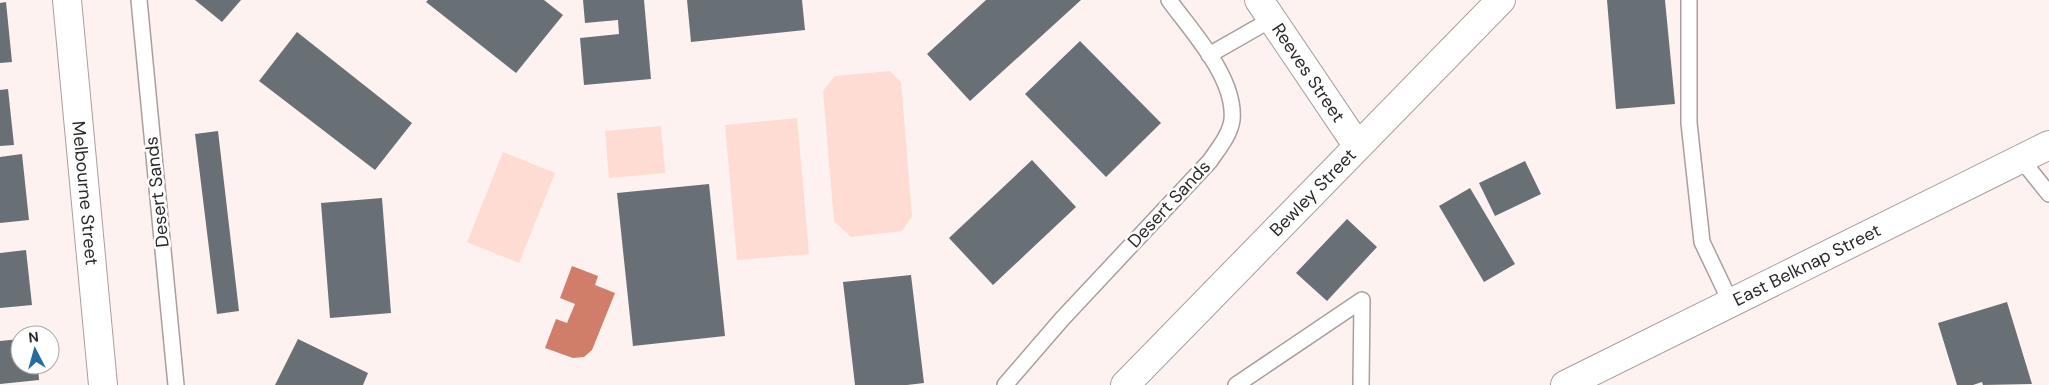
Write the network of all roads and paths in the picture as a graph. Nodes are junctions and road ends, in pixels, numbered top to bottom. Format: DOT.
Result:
graph roads {
  1 [pos="67,0"];
  2 [pos="139,0"];
  3 [pos="1169,0"];
  4 [pos="1501,0"];
  5 [pos="1689,0"];
  6 [pos="1266,9"];
  7 [pos="1209,55"];
  8 [pos="2049,144"];
  9 [pos="1357,145"];
  10 [pos="2021,158"];
  11 [pos="2049,194"];
  12 [pos="1731,302"];
  13 [pos="103,385"];
  14 [pos="176,385"];
  15 [pos="1005,385"];
  16 [pos="1125,385"];
  17 [pos="1236,385"];
  18 [pos="1361,385"];
  19 [pos="1565,385"];
  1 -- 13 [label="street, Melbourne Street"];
  2 -- 14 [label="lane, Desert Sands"];
  3 -- 7 [label="lane, Desert Sands"];
  4 -- 9 [label="street, Bewley Street"];
  5 -- 12 [label="lane"];
  6 -- 7 [label="lane"];
  6 -- 9 [label="street, Reeves Street"];
  7 -- 15 [label="lane, Desert Sands"];
  8 -- 10 [label="street, East Belknap Street"];
  9 -- 16 [label="street, Bewley Street"];
  10 -- 11 [label="lane"];
  10 -- 12 [label="street, East Belknap Street"];
  12 -- 19 [label="street, East Belknap Street"];
  17 -- 18 [label="lane"];
}
